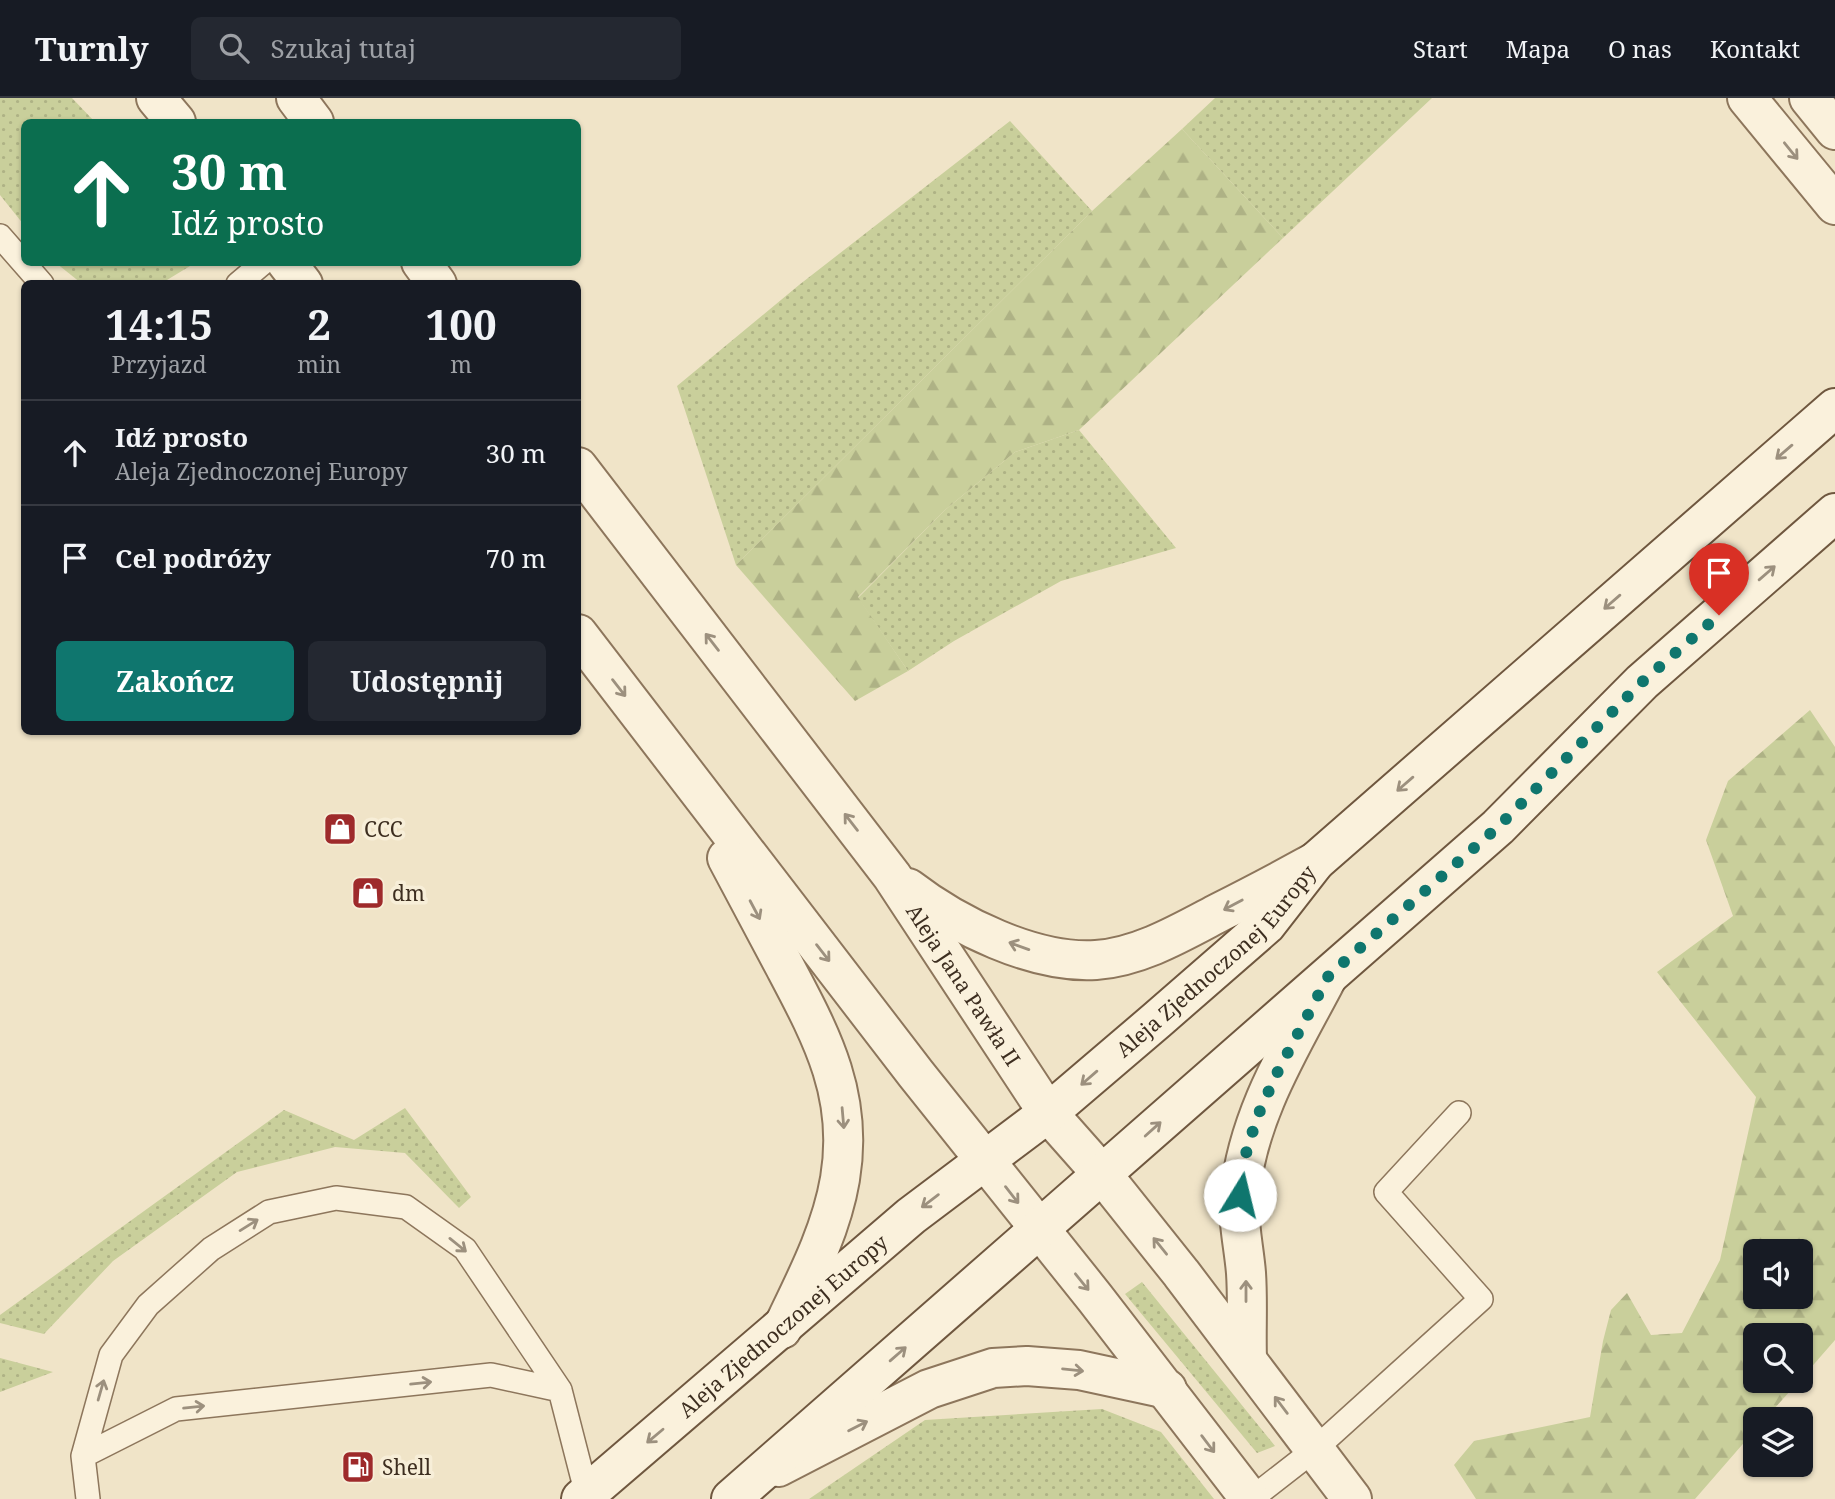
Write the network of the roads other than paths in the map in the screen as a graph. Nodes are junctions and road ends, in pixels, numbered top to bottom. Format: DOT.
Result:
graph roads {
  1 [pos="156,98"];
  2 [pos="296,98"];
  3 [pos="1747,98"];
  4 [pos="1809,98"];
  5 [pos="174,119"];
  6 [pos="312,119"];
  7 [pos="1835,130"];
  8 [pos="1835,205"];
  9 [pos="0,236"];
  10 [pos="21,260"];
  11 [pos="26,266"];
  12 [pos="259,266"];
  13 [pos="289,266"];
  14 [pos="424,266"];
  15 [pos="38,280"];
  16 [pos="242,280"];
  17 [pos="300,280"];
  18 [pos="435,280"];
  19 [pos="1835,408"];
  20 [pos="581,471"];
  21 [pos="1835,513"];
  22 [pos="581,639"];
  23 [pos="677,763"];
  24 [pos="1315,862"];
  25 [pos="892,876"];
  26 [pos="1329,975"];
  27 [pos="1048,1113"];
  28 [pos="1459,1113"];
  29 [pos="985,1160"];
  30 [pos="1102,1174"];
  31 [pos="1039,1230"];
  32 [pos="782,1329"];
  33 [pos="1247,1359"];
  34 [pos="1167,1389"];
  35 [pos="560,1390"];
  36 [pos="1314,1450"];
  37 [pos="83,1456"];
  38 [pos="743,1489"];
  39 [pos="584,1497"];
  40 [pos="88,1499"];
  41 [pos="1250,1499"];
  42 [pos="1352,1499"];
  1 -- 5 [label="street"];
  2 -- 6 [label="street"];
  3 -- 8 [label="street, one-way"];
  4 -- 7 [label="street"];
  9 -- 10 [label="lane"];
  11 -- 15 [label="lane"];
  12 -- 16 [label="lane"];
  13 -- 17 [label="street"];
  14 -- 18 [label="street"];
  19 -- 24 [label="street, Aleja Zjednoczonej Europy, one-way"];
  25 -- 20 [label="street, Aleja Jana Pawła II, one-way"];
  26 -- 21 [label="street, one-way"];
  22 -- 23 [label="street, one-way"];
  23 -- 29 [label="street, one-way"];
  23 -- 32 [label="street, one-way"];
  24 -- 25 [label="street, one-way"];
  24 -- 27 [label="street, Aleja Zjednoczonej Europy, one-way"];
  25 -- 27 [label="street, Aleja Jana Pawła II"];
  30 -- 26 [label="street, one-way"];
  33 -- 26 [label="street, one-way"];
  27 -- 29 [label="street, Aleja Zjednoczonej Europy"];
  27 -- 30 [label="street, Aleja Jana Pawła II"];
  28 -- 36 [label="lane"];
  29 -- 31 [label="street, one-way"];
  29 -- 32 [label="street, Aleja Zjednoczonej Europy, one-way"];
  30 -- 31 [label="street"];
  33 -- 30 [label="street, Aleja Jana Pawła II, one-way"];
  31 -- 34 [label="street, one-way"];
  38 -- 31 [label="street, one-way"];
  32 -- 39 [label="street, Aleja Zjednoczonej Europy, one-way"];
  36 -- 33 [label="street, Aleja Jana Pawła II, one-way"];
  38 -- 34 [label="street, one-way"];
  34 -- 41 [label="street, one-way"];
  37 -- 35 [label="lane, one-way"];
  37 -- 35 [label="lane, one-way"];
  35 -- 39 [label="lane"];
  36 -- 41 [label="lane"];
  36 -- 42 [label="street, Aleja Jana Pawła II"];
  37 -- 40 [label="lane"];
}
